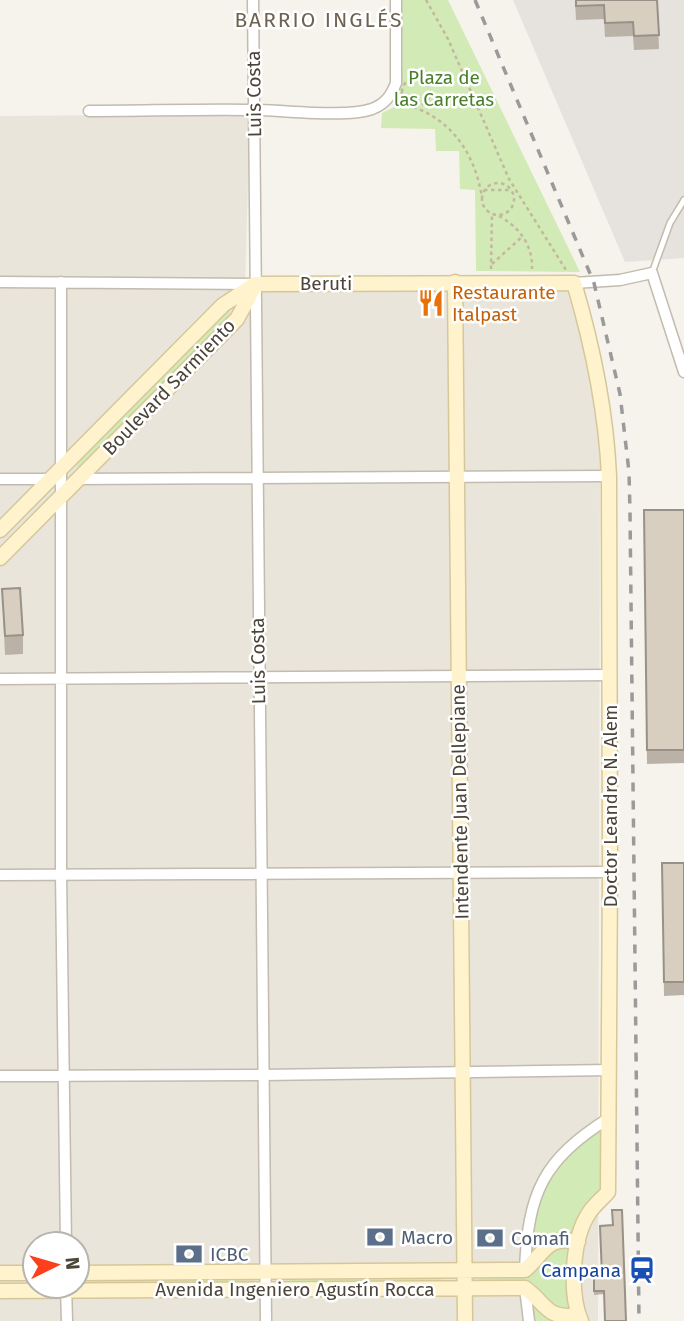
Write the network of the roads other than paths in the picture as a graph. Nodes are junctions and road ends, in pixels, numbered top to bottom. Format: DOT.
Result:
graph roads {
  1 [pos="253,0"];
  2 [pos="396,0"];
  3 [pos="254,110"];
  4 [pos="89,111"];
  5 [pos="684,200"];
  6 [pos="652,273"];
  7 [pos="0,282"];
  8 [pos="61,282"];
  9 [pos="455,282"];
  10 [pos="574,283"];
  11 [pos="256,284"];
  12 [pos="684,372"];
  13 [pos="57,476"];
  14 [pos="608,476"];
  15 [pos="256,477"];
  16 [pos="457,477"];
  17 [pos="79,479"];
  18 [pos="0,480"];
  19 [pos="61,497"];
  20 [pos="0,530"];
  21 [pos="0,558"];
  22 [pos="609,675"];
  23 [pos="459,676"];
  24 [pos="258,677"];
  25 [pos="0,679"];
  26 [pos="61,679"];
  27 [pos="610,872"];
  28 [pos="461,873"];
  29 [pos="61,874"];
  30 [pos="261,874"];
  31 [pos="0,875"];
  32 [pos="610,1070"];
  33 [pos="463,1072"];
  34 [pos="64,1075"];
  35 [pos="263,1075"];
  36 [pos="0,1076"];
  37 [pos="609,1118"];
  38 [pos="66,1230"];
  39 [pos="578,1242"];
  40 [pos="465,1270"];
  41 [pos="525,1270"];
  42 [pos="265,1271"];
  43 [pos="0,1273"];
  44 [pos="21,1273"];
  45 [pos="91,1273"];
  46 [pos="91,1288"];
  47 [pos="465,1288"];
  48 [pos="525,1288"];
  49 [pos="265,1289"];
  50 [pos="21,1290"];
  51 [pos="0,1291"];
  52 [pos="66,1300"];
  53 [pos="580,1318"];
  54 [pos="67,1321"];
  55 [pos="266,1321"];
  56 [pos="465,1321"];
  57 [pos="529,1321"];
  1 -- 3 [label="street, Luis Costa"];
  2 -- 3 [label="street"];
  3 -- 4 [label="street"];
  3 -- 11 [label="street, Luis Costa"];
  5 -- 6 [label="lane"];
  6 -- 10 [label="street, Beruti"];
  6 -- 12 [label="street"];
  7 -- 8 [label="street, Beruti"];
  8 -- 11 [label="street, Beruti"];
  8 -- 13 [label="street"];
  9 -- 10 [label="street, Beruti"];
  9 -- 11 [label="street, Beruti"];
  9 -- 16 [label="street, Intendente Juan Dellepiane"];
  10 -- 14 [label="street, Doctor Leandro N. Alem"];
  11 -- 13 [label="street, Boulevard Sarmiento"];
  11 -- 15 [label="street, Luis Costa"];
  11 -- 17 [label="street, Boulevard Sarmiento"];
  13 -- 17 [label="street"];
  13 -- 18 [label="street"];
  13 -- 19 [label="street"];
  13 -- 20 [label="street, Boulevard Sarmiento"];
  14 -- 16 [label="street"];
  14 -- 22 [label="street, Doctor Leandro N. Alem"];
  15 -- 16 [label="street"];
  15 -- 17 [label="street"];
  15 -- 24 [label="street, Luis Costa"];
  16 -- 23 [label="street, Intendente Juan Dellepiane"];
  17 -- 19 [label="street, Boulevard Sarmiento"];
  19 -- 21 [label="street, Boulevard Sarmiento"];
  19 -- 26 [label="street"];
  22 -- 23 [label="street"];
  22 -- 27 [label="street, Doctor Leandro N. Alem"];
  23 -- 24 [label="street"];
  23 -- 28 [label="street, Intendente Juan Dellepiane"];
  24 -- 26 [label="street"];
  24 -- 30 [label="street, Luis Costa"];
  25 -- 26 [label="street"];
  26 -- 29 [label="street"];
  27 -- 28 [label="street"];
  27 -- 32 [label="street, Doctor Leandro N. Alem"];
  28 -- 30 [label="street"];
  28 -- 33 [label="street, Intendente Juan Dellepiane"];
  29 -- 30 [label="street"];
  29 -- 31 [label="street"];
  29 -- 34 [label="street"];
  30 -- 35 [label="street, Luis Costa"];
  32 -- 33 [label="street"];
  32 -- 37 [label="street, Doctor Leandro N. Alem"];
  33 -- 35 [label="street"];
  33 -- 40 [label="street, Intendente Juan Dellepiane"];
  34 -- 35 [label="street"];
  34 -- 36 [label="street"];
  34 -- 38 [label="street"];
  35 -- 42 [label="street, Luis Costa"];
  37 -- 39 [label="street, Doctor Leandro N. Alem"];
  37 -- 41 [label="street"];
  39 -- 41 [label="street"];
  39 -- 53 [label="street, Doctor Leandro N. Alem"];
  40 -- 41 [label="street, Avenida Ingeniero Agustín Rocca"];
  40 -- 42 [label="street, Avenida Ingeniero Agustín Rocca"];
  40 -- 47 [label="street, Intendente Juan Dellepiane"];
  42 -- 45 [label="street, Avenida Ingeniero Agustín Rocca"];
  42 -- 49 [label="street, Luis Costa"];
  43 -- 44 [label="street"];
  46 -- 49 [label="street, Avenida Ingeniero Agustín Rocca"];
  47 -- 48 [label="street, Avenida Ingeniero Agustín Rocca"];
  47 -- 49 [label="street, Avenida Ingeniero Agustín Rocca"];
  47 -- 56 [label="street, Intendente Juan Dellepiane"];
  48 -- 53 [label="street"];
  48 -- 57 [label="street"];
  49 -- 55 [label="street, Luis Costa"];
  50 -- 51 [label="street, Avenida Ingeniero Agustín Rocca"];
  52 -- 54 [label="street"];
}
